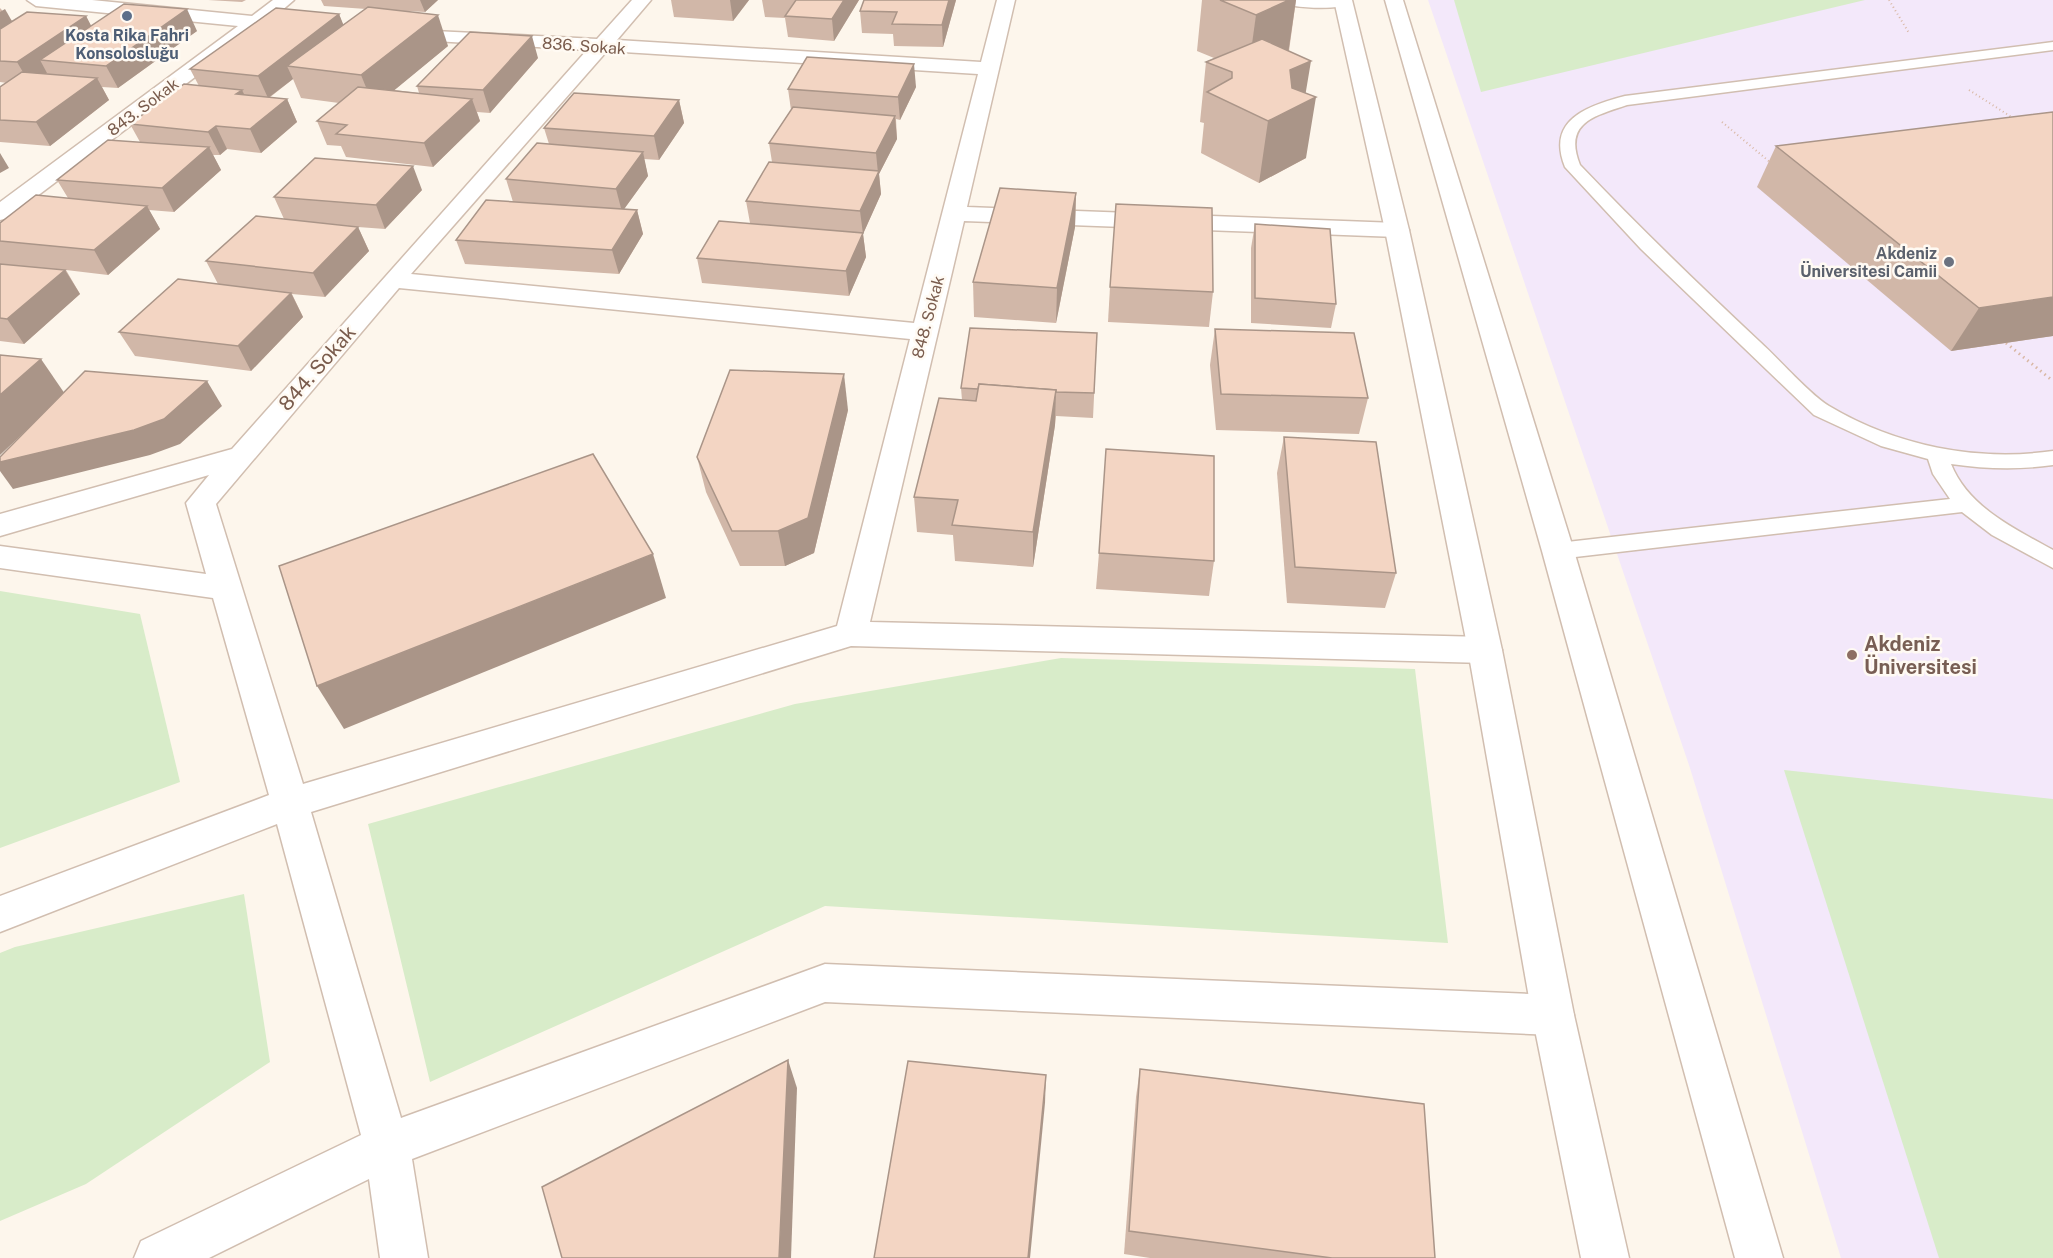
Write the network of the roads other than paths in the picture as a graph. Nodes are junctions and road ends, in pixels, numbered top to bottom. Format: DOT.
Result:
graph roads {
  1 [pos="36,0"];
  2 [pos="285,0"];
  3 [pos="642,0"];
  4 [pos="1006,0"];
  5 [pos="1287,0"];
  6 [pos="1394,0"];
  7 [pos="1343,1"];
  8 [pos="255,23"];
  9 [pos="315,27"];
  10 [pos="386,32"];
  11 [pos="2053,46"];
  12 [pos="601,47"];
  13 [pos="989,69"];
  14 [pos="0,213"];
  15 [pos="956,214"];
  16 [pos="1397,230"];
  17 [pos="393,280"];
  18 [pos="923,332"];
  19 [pos="243,455"];
  20 [pos="1937,455"];
  21 [pos="2053,458"];
  22 [pos="1968,504"];
  23 [pos="0,525"];
  24 [pos="1558,551"];
  25 [pos="0,557"];
  26 [pos="2052,558"];
  27 [pos="226,588"];
  28 [pos="851,634"];
  29 [pos="1485,650"];
  30 [pos="290,803"];
  31 [pos="0,914"];
  32 [pos="1553,1016"];
  33 [pos="387,1146"];
  34 [pos="158,1258"];
  35 [pos="404,1258"];
  36 [pos="1605,1258"];
  37 [pos="1758,1258"];
  1 -- 8 [label="street"];
  2 -- 8 [label="street, 843. Sokak"];
  3 -- 12 [label="street, 844. Sokak"];
  4 -- 13 [label="street, 848. Sokak"];
  5 -- 7 [label="street"];
  6 -- 24 [label="street"];
  7 -- 16 [label="street"];
  8 -- 9 [label="street"];
  8 -- 14 [label="street, 843. Sokak"];
  10 -- 12 [label="street, 836. Sokak"];
  11 -- 20 [label="lane"];
  12 -- 13 [label="street, 836. Sokak"];
  12 -- 17 [label="street, 844. Sokak"];
  13 -- 15 [label="street, 848. Sokak"];
  15 -- 16 [label="street"];
  15 -- 18 [label="street, 848. Sokak"];
  16 -- 29 [label="street"];
  17 -- 18 [label="street"];
  17 -- 19 [label="street, 844. Sokak"];
  18 -- 28 [label="street, 848. Sokak"];
  19 -- 23 [label="street"];
  19 -- 27 [label="street, 844. Sokak"];
  20 -- 21 [label="lane"];
  20 -- 22 [label="lane"];
  22 -- 24 [label="lane"];
  22 -- 26 [label="lane"];
  24 -- 37 [label="street"];
  25 -- 27 [label="street"];
  27 -- 30 [label="street, 844. Sokak"];
  28 -- 29 [label="street"];
  28 -- 30 [label="street"];
  29 -- 32 [label="street"];
  30 -- 31 [label="street"];
  30 -- 33 [label="street, 844. Sokak"];
  32 -- 33 [label="street"];
  32 -- 36 [label="street"];
  33 -- 34 [label="street"];
  33 -- 35 [label="street, 844. Sokak"];
}
